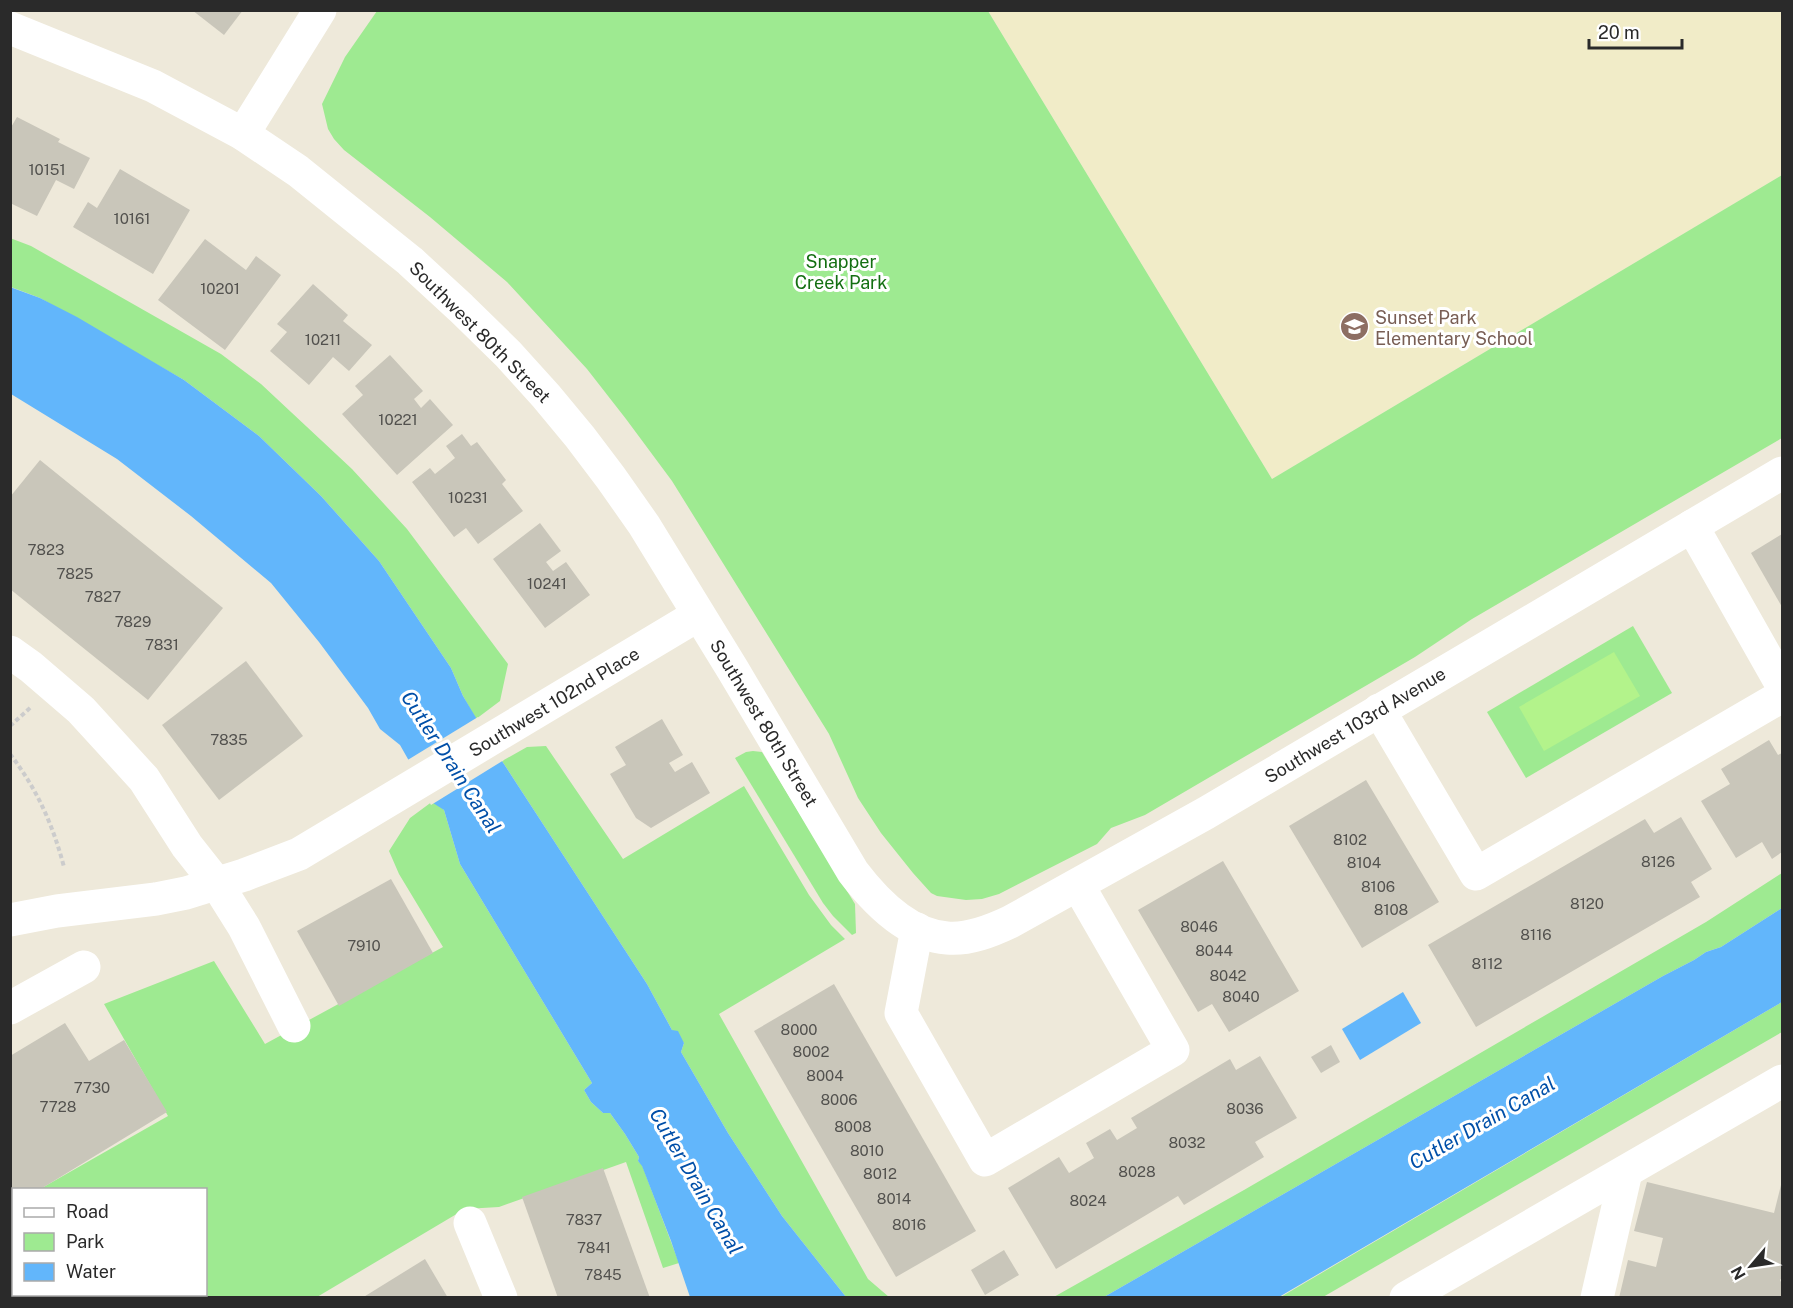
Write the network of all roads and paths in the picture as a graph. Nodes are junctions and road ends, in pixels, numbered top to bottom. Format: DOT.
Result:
graph roads {
  1 [pos="320,10"];
  2 [pos="10,28"];
  3 [pos="243,134"];
  4 [pos="1782,473"];
  5 [pos="1692,526"];
  6 [pos="698,615"];
  7 [pos="10,652"];
  8 [pos="1782,685"];
  9 [pos="1782,696"];
  10 [pos="34,704"];
  11 [pos="1380,710"];
  12 [pos="10,726"];
  13 [pos="10,754"];
  14 [pos="64,867"];
  15 [pos="217,884"];
  16 [pos="1078,885"];
  17 [pos="10,920"];
  18 [pos="916,929"];
  19 [pos="84,968"];
  20 [pos="10,1008"];
  21 [pos="294,1026"];
  22 [pos="1782,1080"];
  23 [pos="1626,1172"];
  24 [pos="470,1223"];
  25 [pos="501,1298"];
  26 [pos="1406,1298"];
  27 [pos="1597,1298"];
  1 -- 3 [label="street"];
  2 -- 3 [label="street, Southwest 80th Street"];
  3 -- 6 [label="street, Southwest 80th Street"];
  4 -- 5 [label="street, Southwest 103rd Avenue"];
  5 -- 8 [label="street"];
  5 -- 11 [label="street, Southwest 103rd Avenue"];
  6 -- 15 [label="street, Southwest 102nd Place"];
  6 -- 18 [label="street, Southwest 80th Street"];
  7 -- 15 [label="street"];
  9 -- 11 [label="street"];
  10 -- 12 [label="path"];
  11 -- 16 [label="street, Southwest 103rd Avenue"];
  13 -- 14 [label="path"];
  15 -- 17 [label="street, Southwest 102nd Place"];
  15 -- 21 [label="street"];
  16 -- 18 [label="street, Southwest 103rd Avenue"];
  16 -- 18 [label="street"];
  19 -- 20 [label="street"];
  22 -- 23 [label="street"];
  23 -- 26 [label="street"];
  23 -- 27 [label="street"];
  24 -- 25 [label="street"];
}
